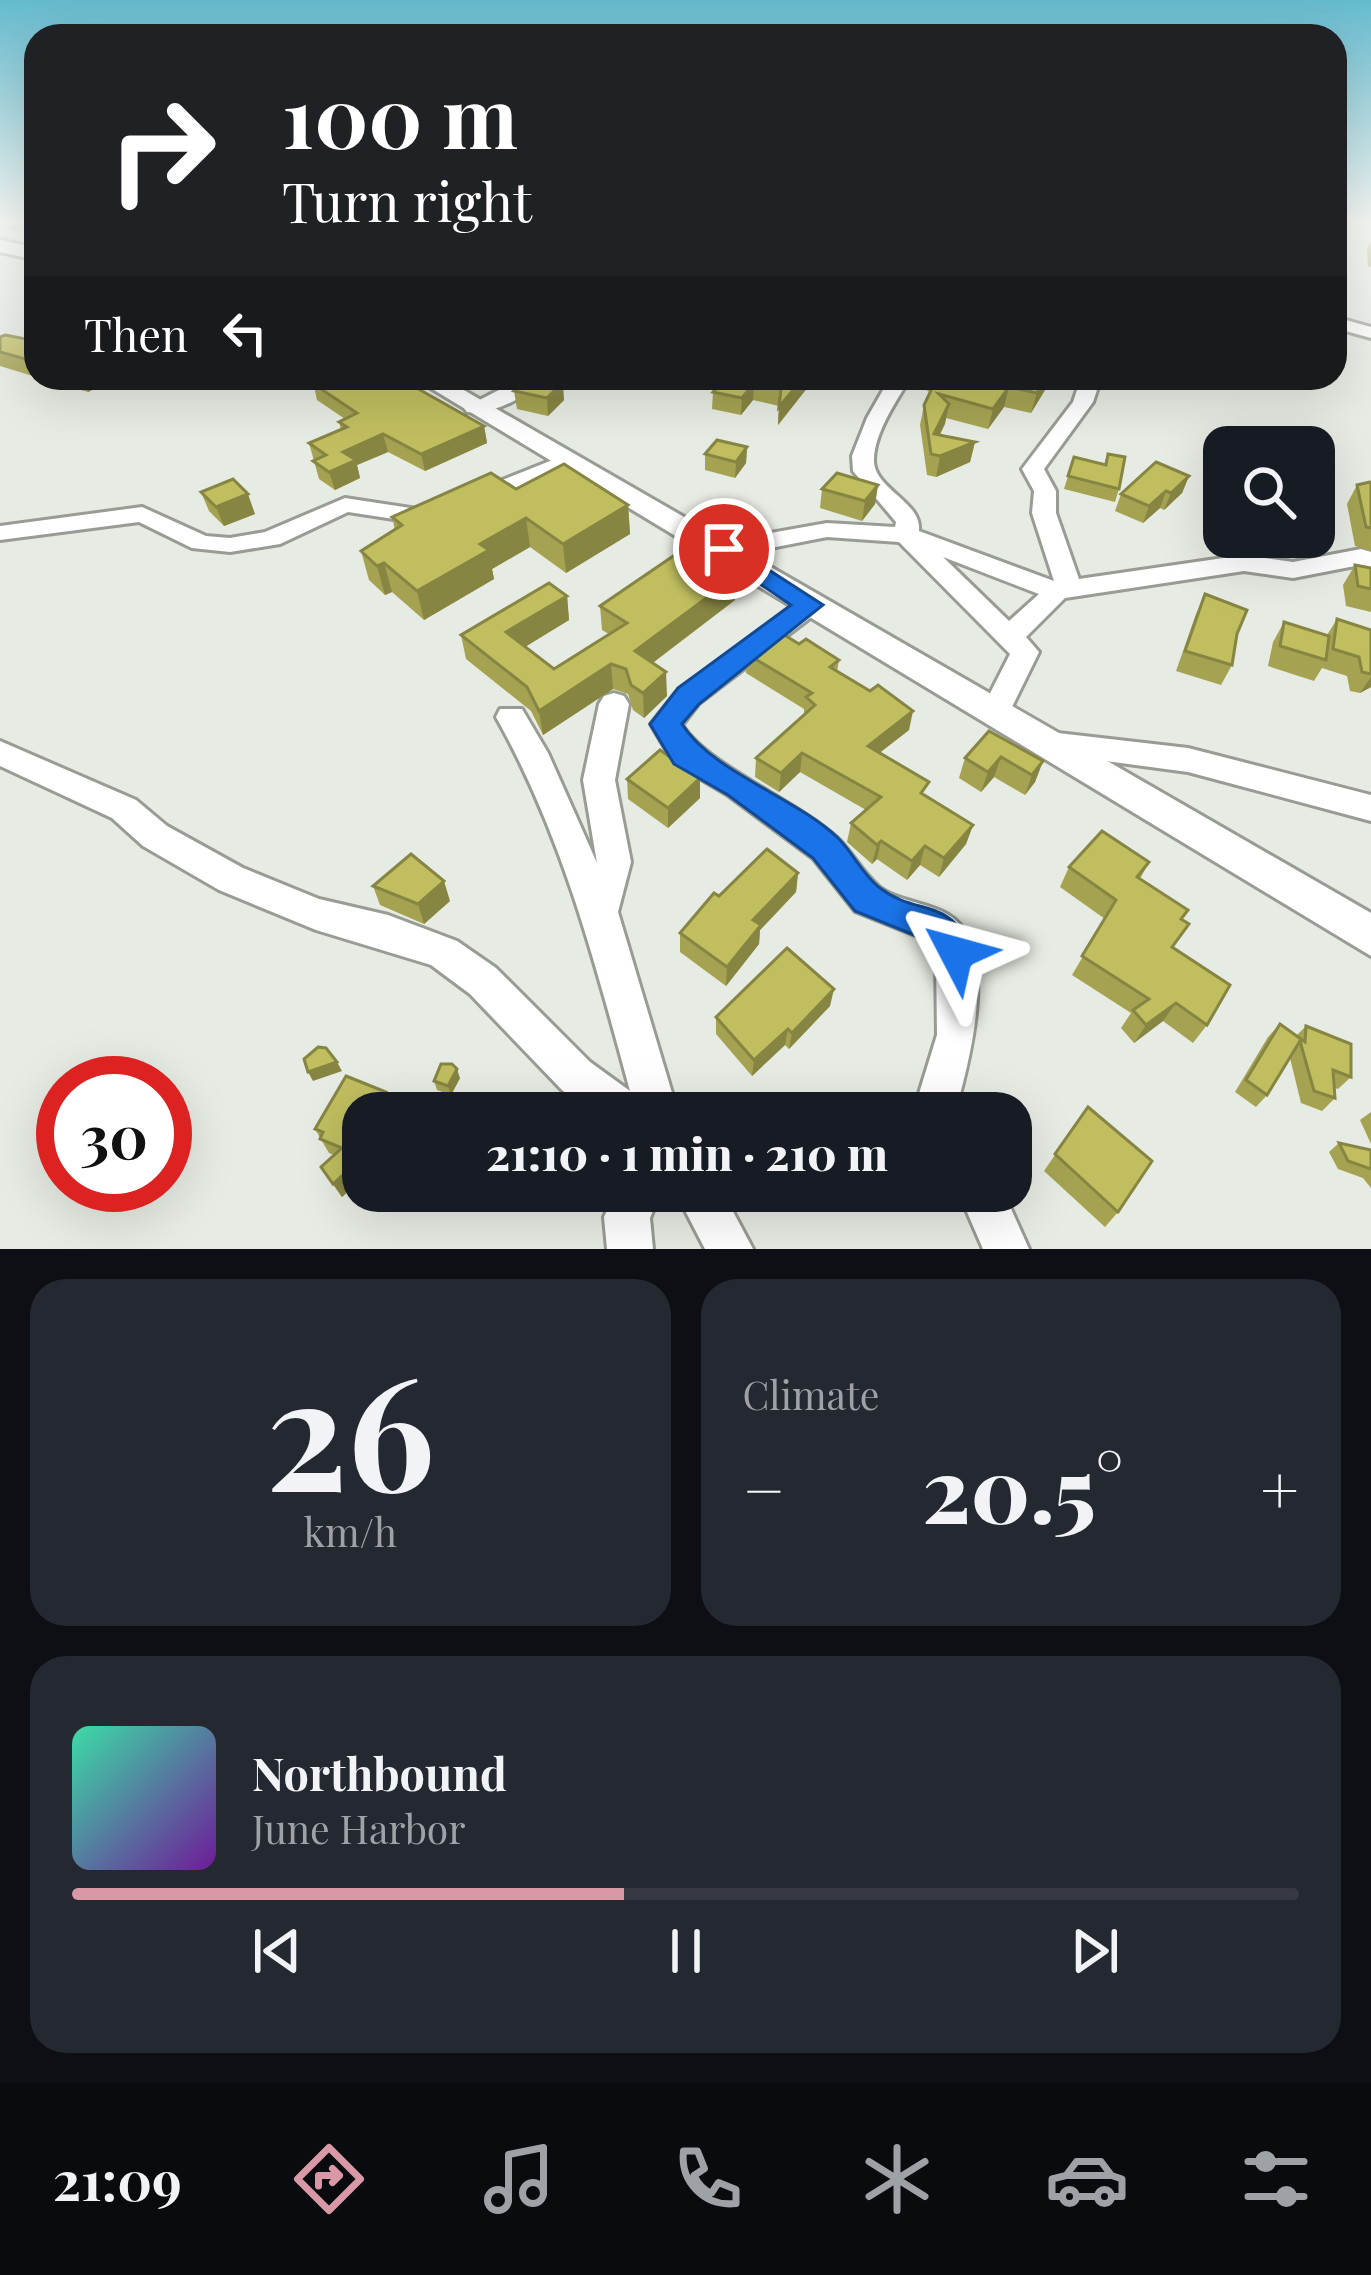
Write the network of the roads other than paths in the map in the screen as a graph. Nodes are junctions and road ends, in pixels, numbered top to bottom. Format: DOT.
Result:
graph roads {
  1 [pos="445,390"];
  2 [pos="503,390"];
  3 [pos="894,390"];
  4 [pos="1089,390"];
  5 [pos="474,408"];
  6 [pos="565,461"];
  7 [pos="0,533"];
  8 [pos="906,536"];
  9 [pos="724,549"];
  10 [pos="1371,560"];
  11 [pos="1063,590"];
  12 [pos="810,605"];
  13 [pos="1010,636"];
  14 [pos="614,704"];
  15 [pos="996,711"];
  16 [pos="511,717"];
  17 [pos="1045,744"];
  18 [pos="0,754"];
  19 [pos="1371,808"];
  20 [pos="600,912"];
  21 [pos="1371,936"];
  22 [pos="597,1092"];
  23 [pos="651,1092"];
  24 [pos="940,1092"];
  25 [pos="629,1212"];
  26 [pos="709,1212"];
  27 [pos="989,1212"];
  28 [pos="630,1249"];
  29 [pos="730,1249"];
  30 [pos="1006,1249"];
  1 -- 5 [label="main road"];
  2 -- 5 [label="street"];
  3 -- 8 [label="street"];
  4 -- 11 [label="street"];
  5 -- 6 [label="main road"];
  6 -- 7 [label="street"];
  6 -- 9 [label="main road"];
  8 -- 9 [label="street"];
  8 -- 11 [label="street"];
  8 -- 13 [label="street"];
  9 -- 12 [label="main road"];
  10 -- 11 [label="street"];
  11 -- 13 [label="street"];
  12 -- 15 [label="main road"];
  12 -- 24 [label="street"];
  13 -- 15 [label="street"];
  14 -- 20 [label="street"];
  15 -- 17 [label="main road"];
  16 -- 20 [label="street"];
  17 -- 19 [label="street"];
  17 -- 21 [label="main road"];
  18 -- 22 [label="street"];
  20 -- 23 [label="street"];
  25 -- 28 [label="street"];
  26 -- 29 [label="street"];
  27 -- 30 [label="street"];
}
